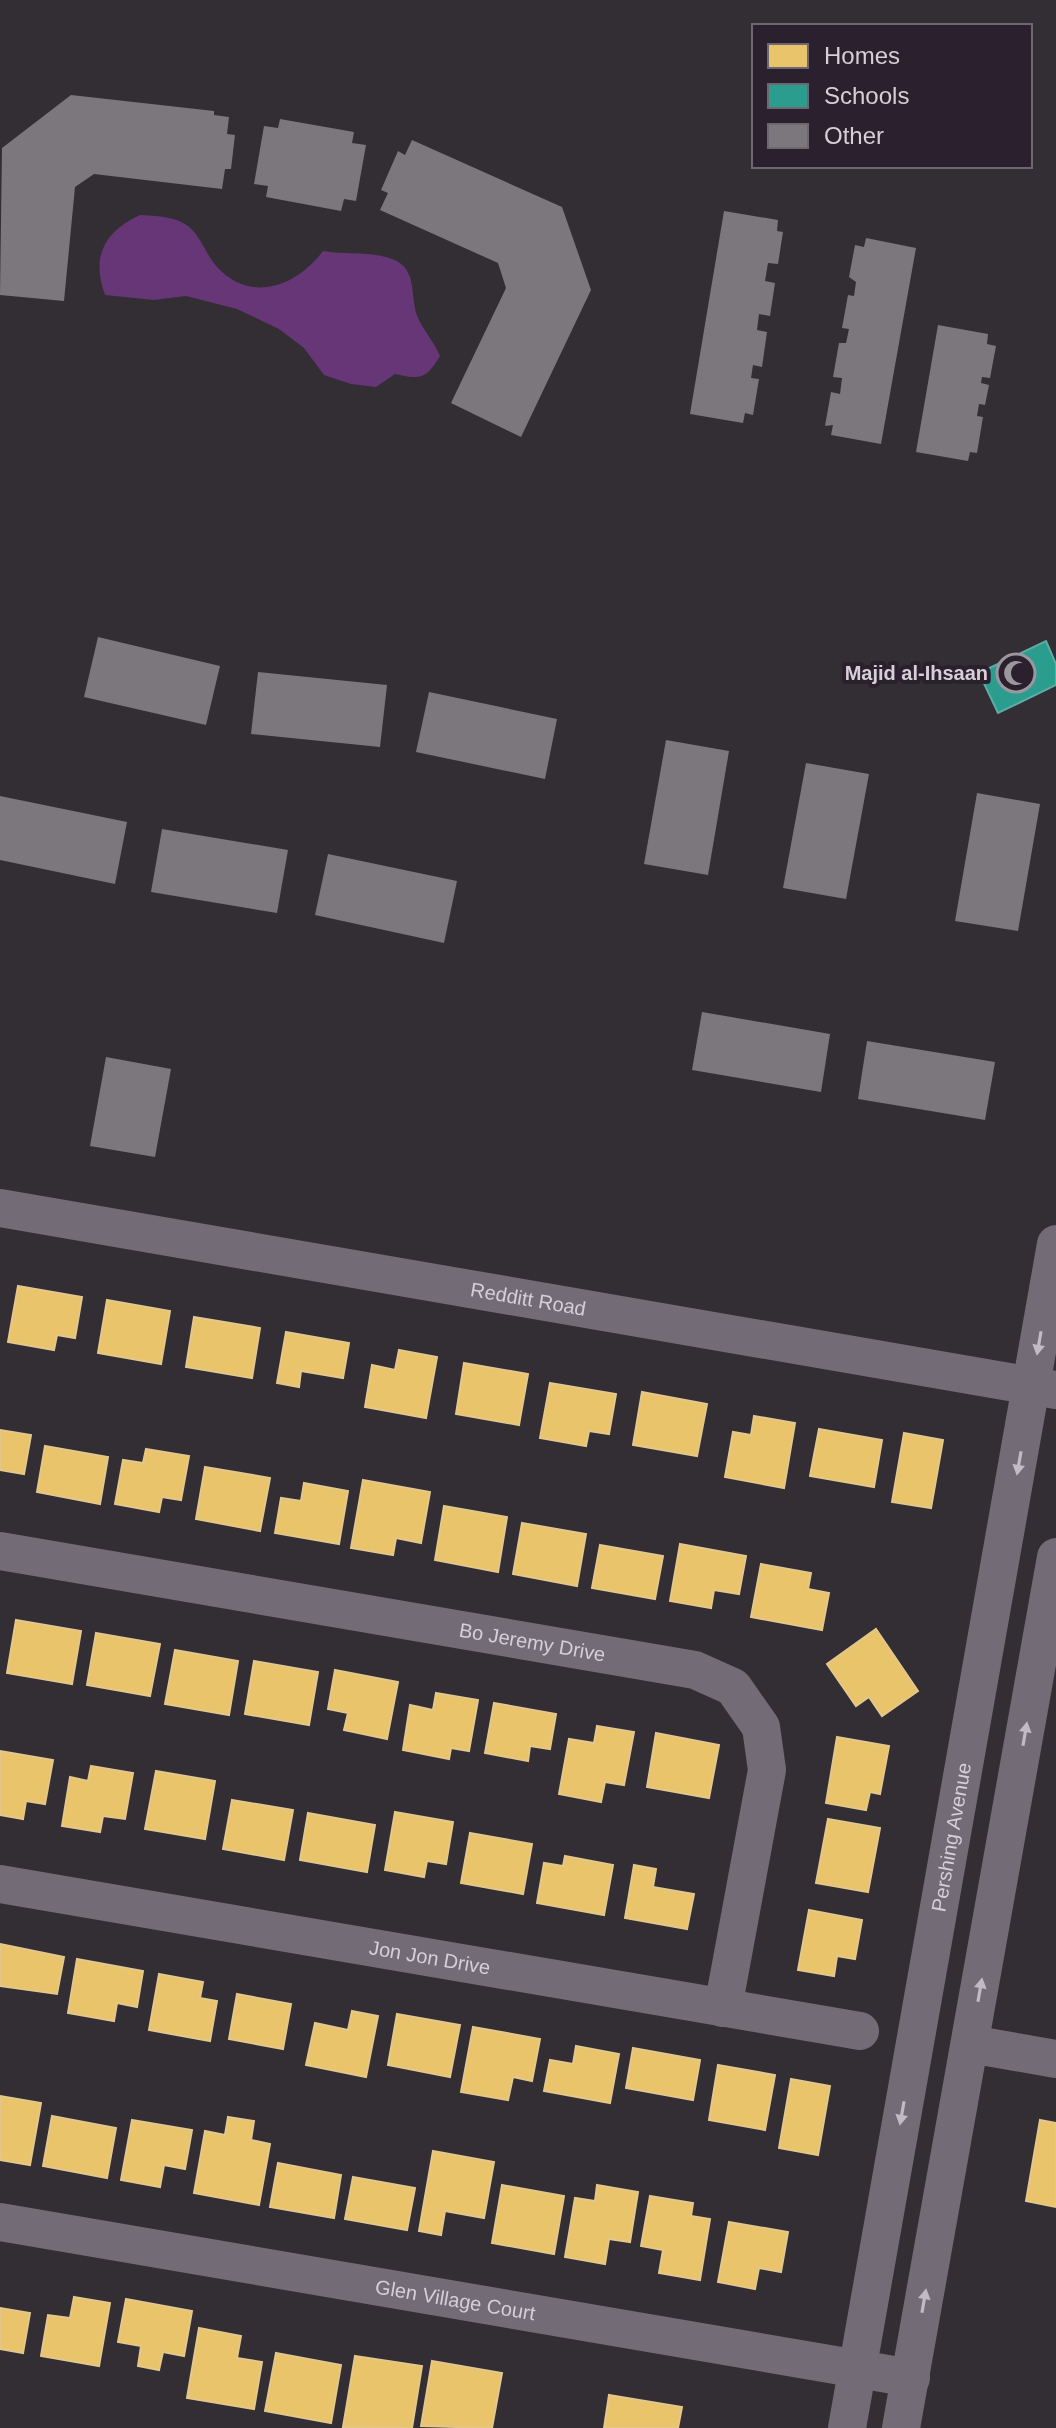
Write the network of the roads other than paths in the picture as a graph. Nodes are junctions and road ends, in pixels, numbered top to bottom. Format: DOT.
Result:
graph roads {
  1 [pos="0,1208"];
  2 [pos="1056,1244"];
  3 [pos="1044,1388"];
  4 [pos="0,1551"];
  5 [pos="1056,1557"];
  6 [pos="0,1884"];
  7 [pos="723,2008"];
  8 [pos="860,2031"];
  9 [pos="970,2044"];
  10 [pos="1056,2059"];
  11 [pos="0,2222"];
  12 [pos="858,2369"];
  13 [pos="911,2378"];
  14 [pos="847,2428"];
  15 [pos="901,2428"];
  1 -- 3 [label="street, Redditt Road"];
  2 -- 3 [label="street, Pershing Avenue, one-way"];
  3 -- 12 [label="street, Pershing Avenue, one-way"];
  4 -- 7 [label="street, Bo Jeremy Drive"];
  9 -- 5 [label="street, one-way"];
  6 -- 7 [label="street, Jon Jon Drive"];
  7 -- 8 [label="street, Jon Jon Drive"];
  9 -- 10 [label="street"];
  13 -- 9 [label="street, one-way"];
  11 -- 12 [label="street, Glen Village Court"];
  12 -- 13 [label="street, Glen Village Court"];
  12 -- 14 [label="street, Pershing Avenue"];
  13 -- 15 [label="street"];
}
